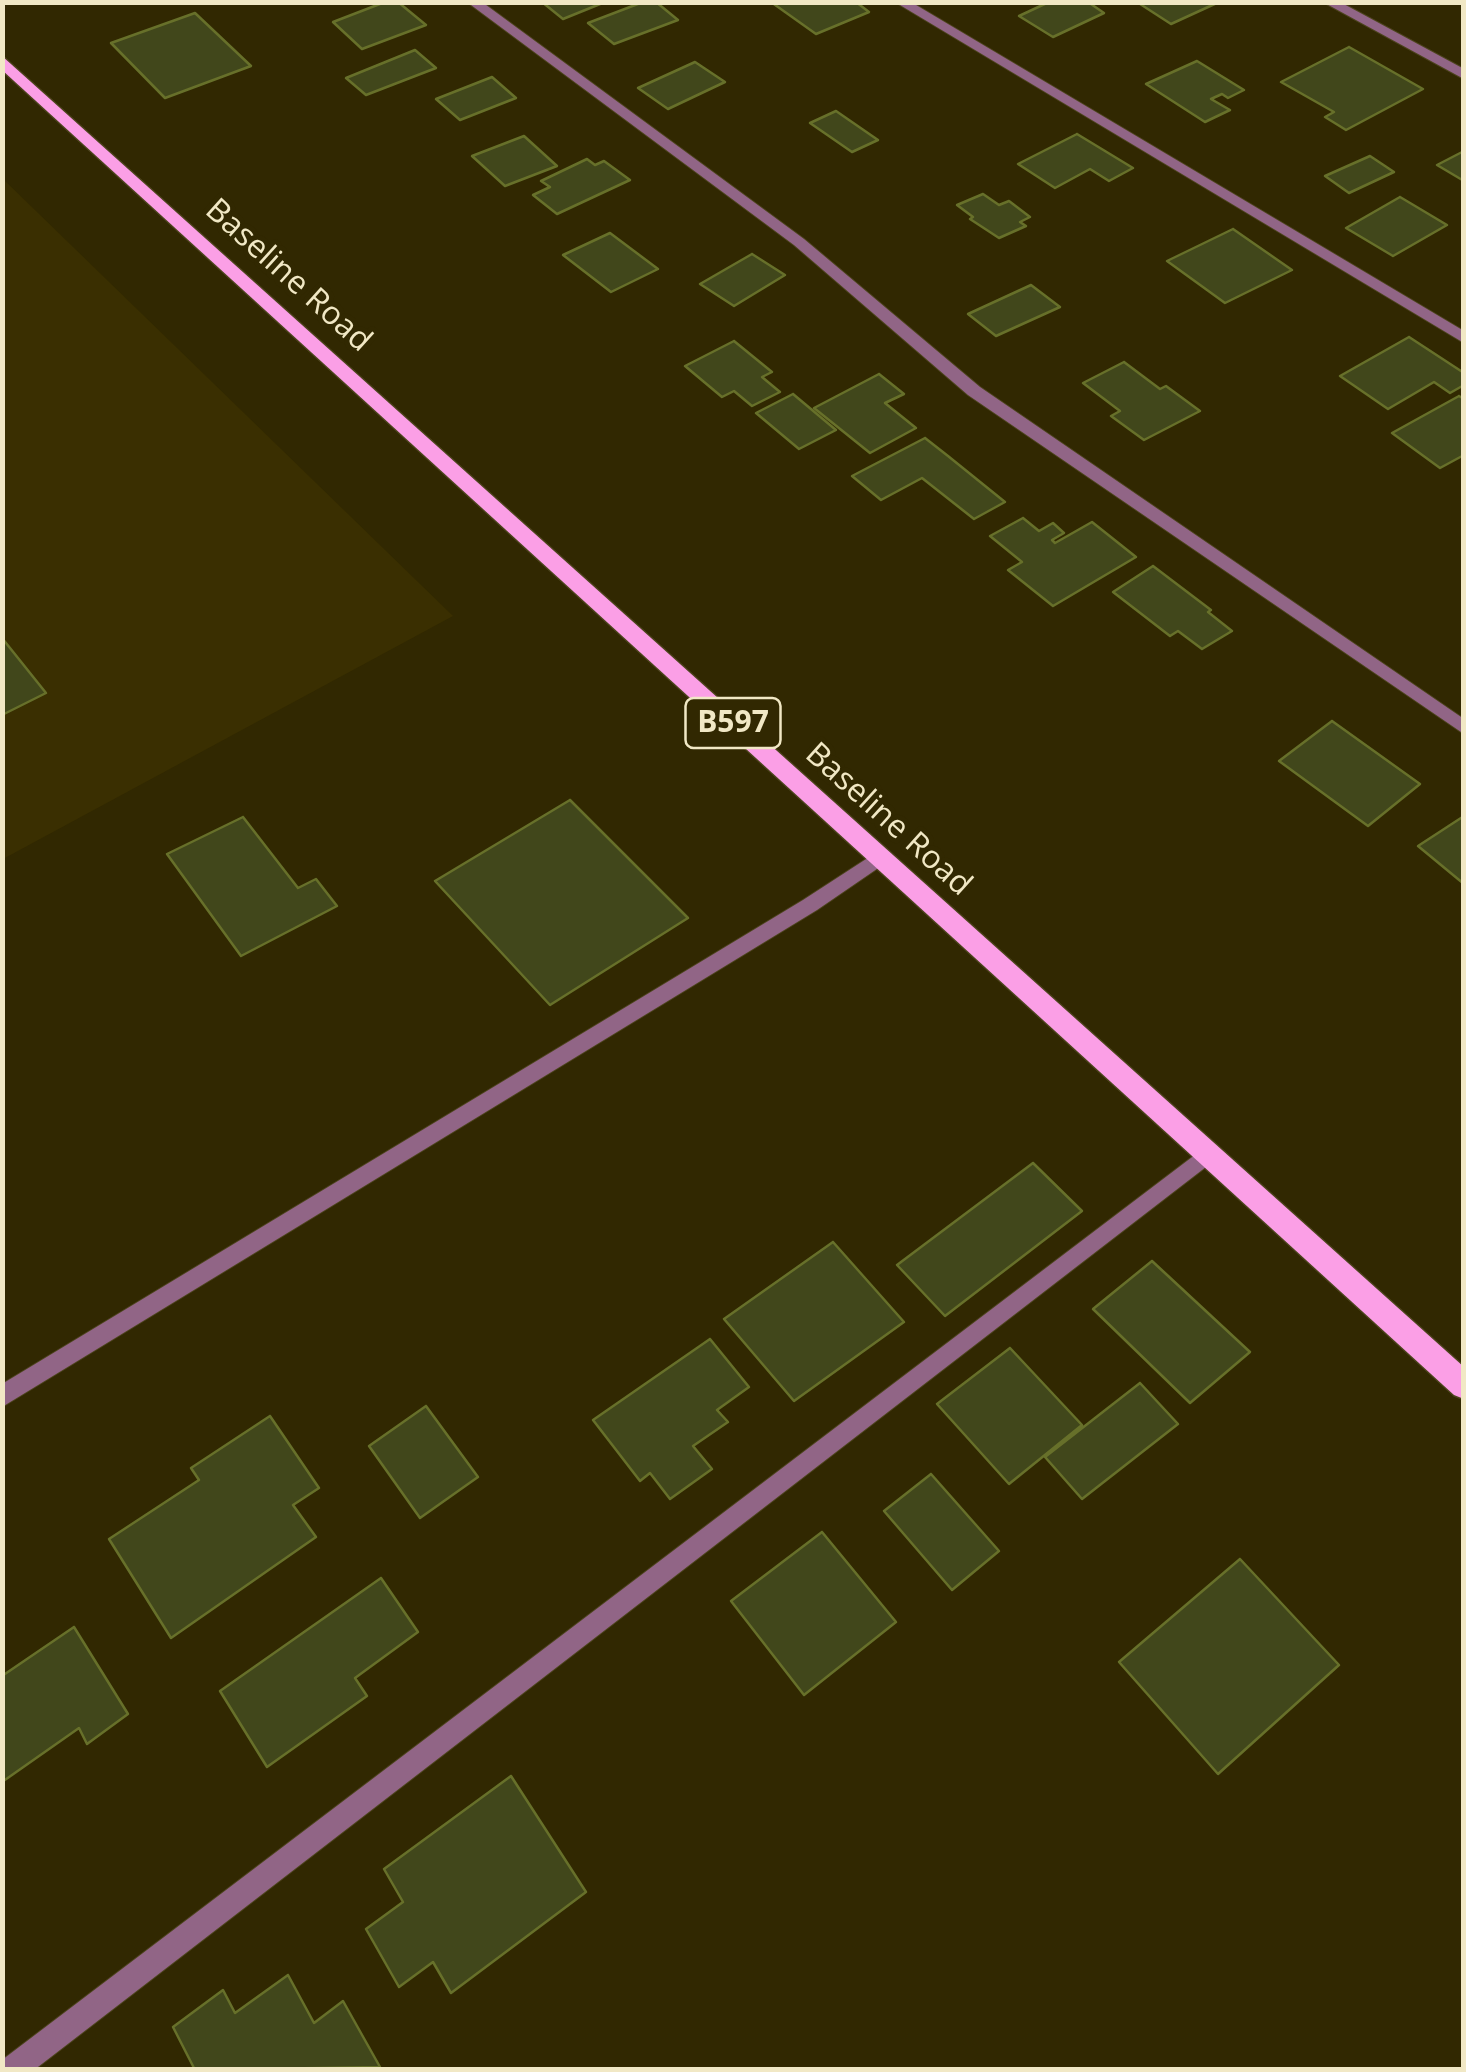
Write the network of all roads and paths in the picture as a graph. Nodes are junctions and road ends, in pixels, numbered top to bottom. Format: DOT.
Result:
graph roads {
  1 [pos="473,2"];
  2 [pos="901,2"];
  3 [pos="1329,2"];
  4 [pos="2,60"];
  5 [pos="1464,75"];
  6 [pos="1464,338"];
  7 [pos="1464,728"];
  8 [pos="880,857"];
  9 [pos="1208,1154"];
  10 [pos="1464,1386"];
  11 [pos="2,1397"];
  12 [pos="11,2070"];
  1 -- 7 [label="street"];
  2 -- 6 [label="street"];
  3 -- 5 [label="street"];
  4 -- 8 [label="main road, Baseline Road / B597"];
  8 -- 9 [label="main road, Baseline Road / B597"];
  8 -- 11 [label="street"];
  9 -- 10 [label="main road, Baseline Road / B597"];
  9 -- 12 [label="street"];
}
